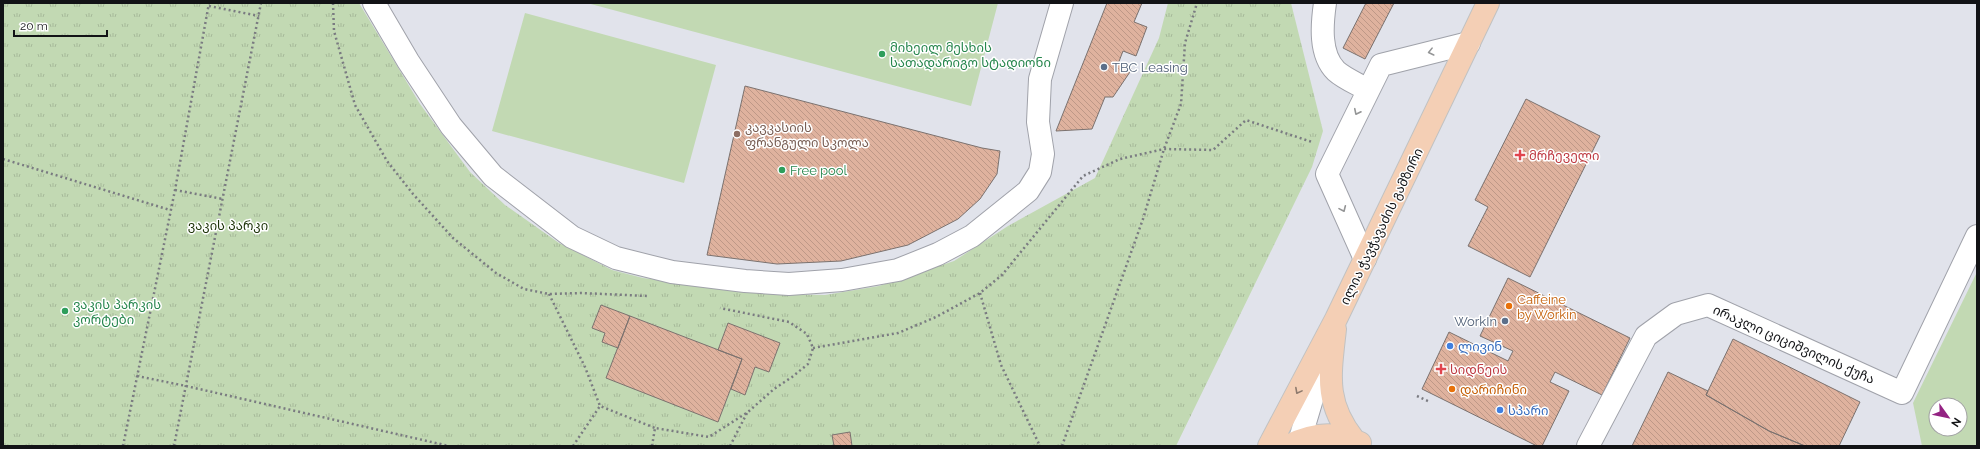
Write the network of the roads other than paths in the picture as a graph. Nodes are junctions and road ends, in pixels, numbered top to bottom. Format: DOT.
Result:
graph roads {
  1 [pos="374,3"];
  2 [pos="1062,3"];
  3 [pos="1325,3"];
  4 [pos="1488,3"];
  5 [pos="1469,43"];
  6 [pos="1368,90"];
  7 [pos="1977,236"];
  8 [pos="1365,258"];
  9 [pos="1336,319"];
  10 [pos="1360,443"];
  11 [pos="1296,444"];
  12 [pos="1269,446"];
  13 [pos="1588,446"];
  1 -- 2 [label="street"];
  3 -- 6 [label="street"];
  4 -- 5 [label="main road, ილია ჭავჭავაძის გამზირი"];
  5 -- 6 [label="street, one-way"];
  5 -- 8 [label="main road, ილია ჭავჭავაძის გამზირი"];
  6 -- 8 [label="street, one-way"];
  7 -- 13 [label="street, ირაკლი ციციშვილის ქუჩა"];
  8 -- 9 [label="main road, ილია ჭავჭავაძის გამზირი"];
  9 -- 10 [label="main road"];
  9 -- 11 [label="street"];
  9 -- 12 [label="main road, ილია ჭავჭავაძის გამზირი, one-way"];
  10 -- 11 [label="main road"];
}
